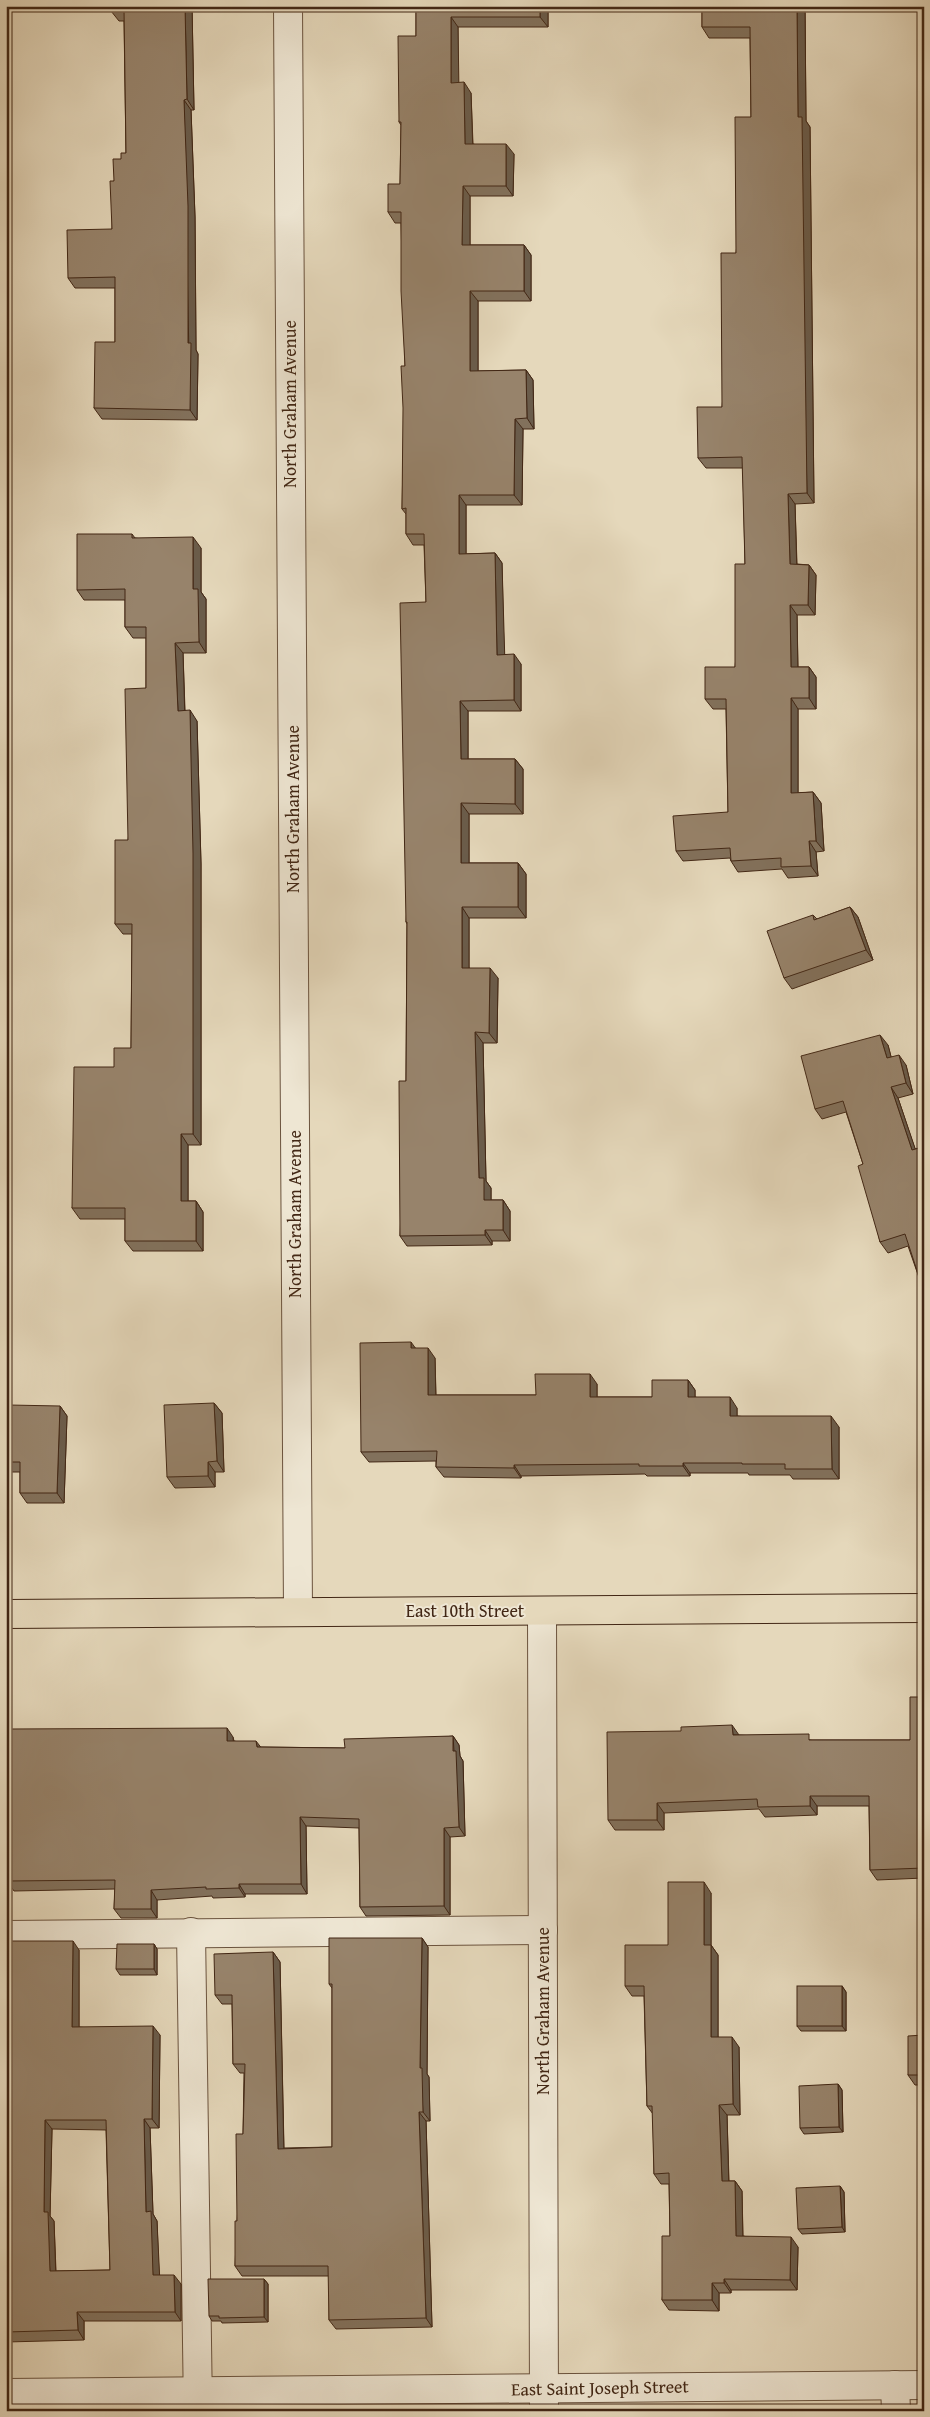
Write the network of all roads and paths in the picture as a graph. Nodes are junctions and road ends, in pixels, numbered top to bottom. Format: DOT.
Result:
graph roads {
  1 [pos="288,6"];
  2 [pos="924,1608"];
  3 [pos="298,1611"];
  4 [pos="542,1611"];
  5 [pos="6,1614"];
  6 [pos="543,1930"];
  7 [pos="191,1932"];
  8 [pos="6,1935"];
  9 [pos="924,2385"];
  10 [pos="6,2393"];
  11 [pos="895,2398"];
  12 [pos="544,2400"];
  13 [pos="198,2401"];
  1 -- 3 [label="street, North Graham Avenue"];
  2 -- 4 [label="main road, East 10th Street"];
  3 -- 4 [label="main road, East 10th Street"];
  3 -- 5 [label="main road, East 10th Street"];
  4 -- 6 [label="street, North Graham Avenue"];
  6 -- 7 [label="street"];
  6 -- 12 [label="street, North Graham Avenue"];
  7 -- 8 [label="street"];
  7 -- 13 [label="street"];
  9 -- 11 [label="street, East Saint Joseph Street"];
  10 -- 13 [label="street, East Saint Joseph Street"];
  11 -- 12 [label="street, East Saint Joseph Street"];
  12 -- 13 [label="street, East Saint Joseph Street"];
}
